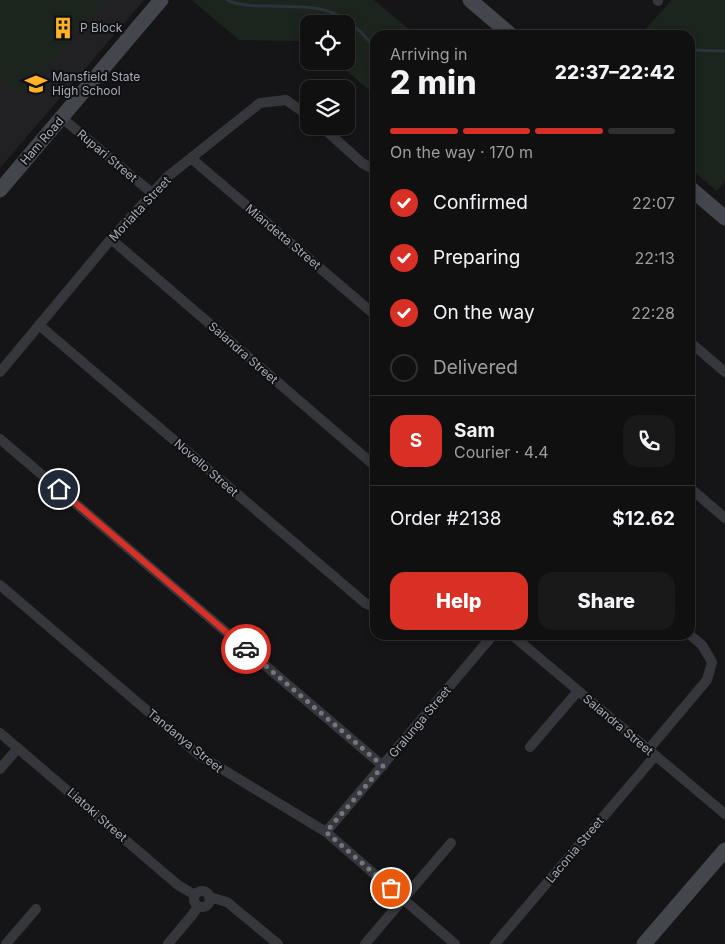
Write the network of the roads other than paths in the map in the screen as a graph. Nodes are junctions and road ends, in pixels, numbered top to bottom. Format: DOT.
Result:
graph roads {
  1 [pos="161,0"];
  2 [pos="470,0"];
  3 [pos="505,30"];
  4 [pos="300,110"];
  5 [pos="62,118"];
  6 [pos="330,135"];
  7 [pos="192,159"];
  8 [pos="370,167"];
  9 [pos="0,190"];
  10 [pos="695,192"];
  11 [pos="152,193"];
  12 [pos="725,218"];
  13 [pos="111,240"];
  14 [pos="370,311"];
  15 [pos="39,325"];
  16 [pos="695,346"];
  17 [pos="0,372"];
  18 [pos="725,372"];
  19 [pos="0,439"];
  20 [pos="370,462"];
  21 [pos="695,492"];
  22 [pos="725,518"];
  23 [pos="0,585"];
  24 [pos="370,606"];
  25 [pos="695,639"];
  26 [pos="490,640"];
  27 [pos="518,640"];
  28 [pos="578,691"];
  29 [pos="0,733"];
  30 [pos="530,747"];
  31 [pos="18,748"];
  32 [pos="652,753"];
  33 [pos="383,766"];
  34 [pos="0,769"];
  35 [pos="725,814"];
  36 [pos="326,832"];
  37 [pos="451,843"];
  38 [pos="725,850"];
  39 [pos="195,895"];
  40 [pos="209,897"];
  41 [pos="404,899"];
  42 [pos="198,906"];
  43 [pos="36,909"];
  44 [pos="6,944"];
  45 [pos="168,944"];
  46 [pos="278,944"];
  47 [pos="366,944"];
  48 [pos="455,944"];
  49 [pos="495,944"];
  50 [pos="644,944"];
  1 -- 5 [label="street, Ham Road"];
  2 -- 3 [label="street"];
  4 -- 7 [label="street, Morialta Street"];
  5 -- 9 [label="street, Ham Road"];
  5 -- 11 [label="street, Rupari Street"];
  6 -- 8 [label="street"];
  7 -- 11 [label="street, Morialta Street"];
  7 -- 14 [label="street, Miandetta Street"];
  10 -- 12 [label="street"];
  11 -- 13 [label="street, Morialta Street"];
  13 -- 15 [label="street, Morialta Street"];
  13 -- 20 [label="street, Salandra Street"];
  15 -- 17 [label="street, Morialta Street"];
  15 -- 24 [label="street, Novello Street"];
  16 -- 18 [label="street"];
  19 -- 33 [label="street"];
  21 -- 22 [label="street"];
  23 -- 36 [label="street, Tandanya Street"];
  25 -- 32 [label="street, Laconia Street"];
  26 -- 33 [label="street, Gralunga Street"];
  27 -- 28 [label="street, Salandra Street"];
  28 -- 30 [label="street"];
  28 -- 32 [label="street, Salandra Street"];
  29 -- 31 [label="street, Liatoki Street"];
  31 -- 34 [label="street"];
  31 -- 39 [label="street, Liatoki Street"];
  32 -- 35 [label="street, Salandra Street"];
  32 -- 49 [label="street, Laconia Street"];
  33 -- 36 [label="street, Gralunga Street"];
  36 -- 41 [label="street, Tandanya Street"];
  37 -- 41 [label="street"];
  38 -- 50 [label="street"];
  39 -- 40 [label="street"];
  39 -- 42 [label="street"];
  40 -- 42 [label="street"];
  40 -- 46 [label="street"];
  41 -- 47 [label="street"];
  41 -- 48 [label="street"];
  42 -- 45 [label="street"];
  43 -- 44 [label="street"];
}
